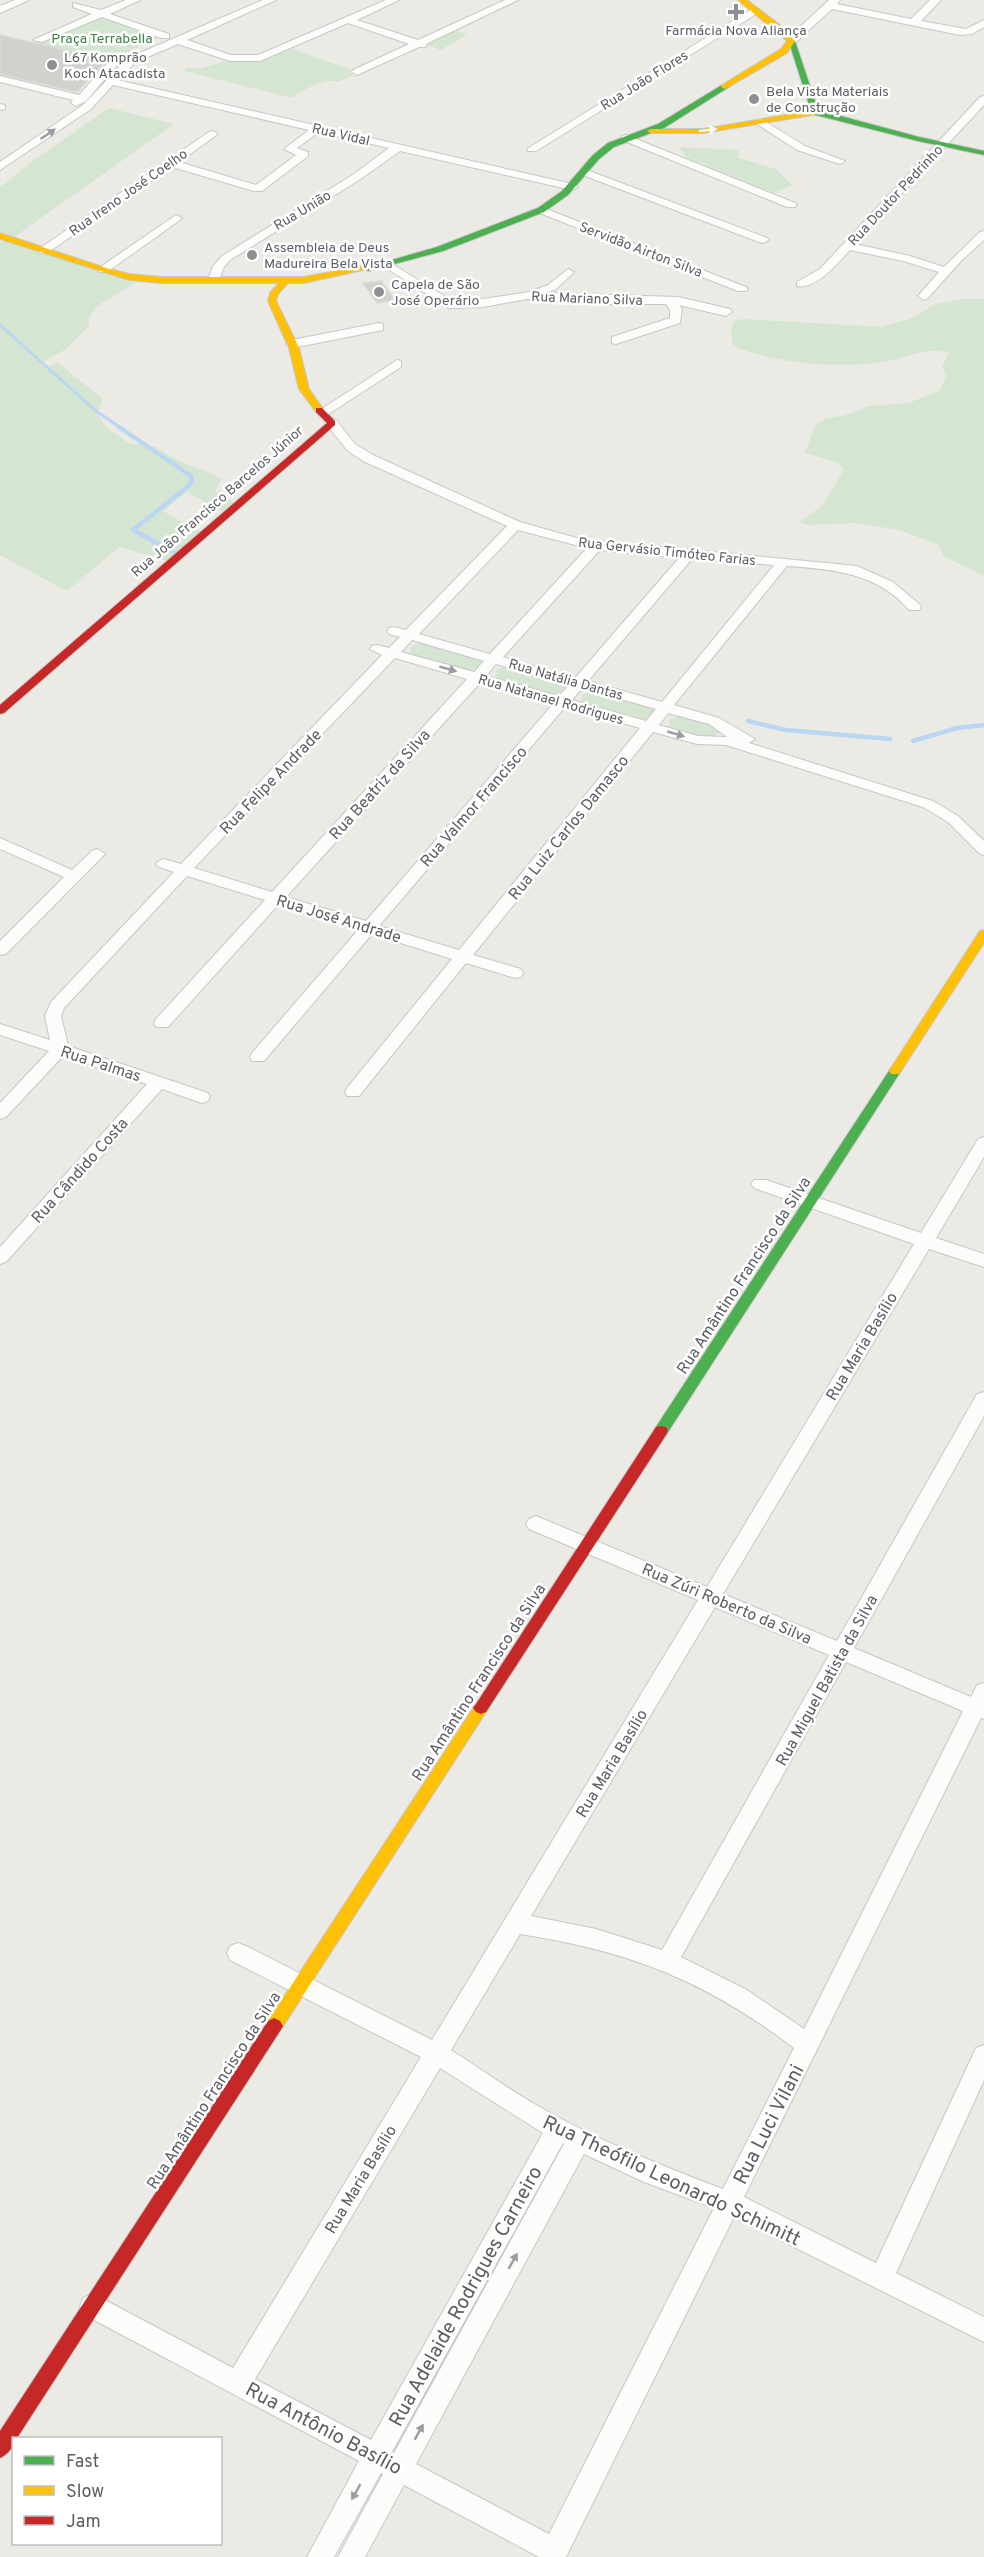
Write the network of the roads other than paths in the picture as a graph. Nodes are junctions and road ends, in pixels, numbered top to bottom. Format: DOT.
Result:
graph roads {
  1 [pos="24,0"];
  2 [pos="135,0"];
  3 [pos="252,0"];
  4 [pos="272,0"];
  5 [pos="394,0"];
  6 [pos="513,0"];
  7 [pos="742,0"];
  8 [pos="936,0"];
  9 [pos="832,3"];
  10 [pos="76,5"];
  11 [pos="0,10"];
  12 [pos="756,11"];
  13 [pos="101,14"];
  14 [pos="348,20"];
  15 [pos="913,23"];
  16 [pos="984,23"];
  17 [pos="165,36"];
  18 [pos="38,40"];
  19 [pos="177,40"];
  20 [pos="791,40"];
  21 [pos="418,44"];
  22 [pos="435,50"];
  23 [pos="357,72"];
  24 [pos="0,79"];
  25 [pos="111,81"];
  26 [pos="82,99"];
  27 [pos="984,99"];
  28 [pos="814,112"];
  29 [pos="761,122"];
  30 [pos="318,128"];
  31 [pos="650,131"];
  32 [pos="213,134"];
  33 [pos="626,138"];
  34 [pos="942,144"];
  35 [pos="398,147"];
  36 [pos="532,149"];
  37 [pos="984,153"];
  38 [pos="0,155"];
  39 [pos="840,160"];
  40 [pos="171,163"];
  41 [pos="0,167"];
  42 [pos="583,173"];
  43 [pos="572,187"];
  44 [pos="258,189"];
  45 [pos="240,199"];
  46 [pos="791,205"];
  47 [pos="541,210"];
  48 [pos="176,218"];
  49 [pos="711,225"];
  50 [pos="0,236"];
  51 [pos="983,237"];
  52 [pos="763,240"];
  53 [pos="847,246"];
  54 [pos="43,251"];
  55 [pos="387,264"];
  56 [pos="103,270"];
  57 [pos="946,271"];
  58 [pos="567,272"];
  59 [pos="214,280"];
  60 [pos="284,282"];
  61 [pos="801,284"];
  62 [pos="742,288"];
  63 [pos="527,295"];
  64 [pos="924,296"];
  65 [pos="669,302"];
  66 [pos="726,312"];
  67 [pos="379,327"];
  68 [pos="616,340"];
  69 [pos="292,344"];
  70 [pos="396,364"];
  71 [pos="322,412"];
  72 [pos="332,423"];
  73 [pos="515,525"];
  74 [pos="596,546"];
  75 [pos="688,555"];
  76 [pos="783,562"];
  77 [pos="914,607"];
  78 [pos="394,631"];
  79 [pos="410,635"];
  80 [pos="385,651"];
  81 [pos="493,658"];
  82 [pos="476,677"];
  83 [pos="579,683"];
  84 [pos="563,702"];
  85 [pos="666,707"];
  86 [pos="0,711"];
  87 [pos="650,727"];
  88 [pos="730,738"];
  89 [pos="984,833"];
  90 [pos="0,843"];
  91 [pos="984,850"];
  92 [pos="97,854"];
  93 [pos="164,864"];
  94 [pos="184,870"];
  95 [pos="74,876"];
  96 [pos="275,898"];
  97 [pos="369,927"];
  98 [pos="984,934"];
  99 [pos="0,950"];
  100 [pos="463,957"];
  101 [pos="515,972"];
  102 [pos="162,1023"];
  103 [pos="0,1029"];
  104 [pos="60,1049"];
  105 [pos="258,1057"];
  106 [pos="159,1082"];
  107 [pos="353,1092"];
  108 [pos="202,1097"];
  109 [pos="0,1113"];
  110 [pos="984,1143"];
  111 [pos="760,1184"];
  112 [pos="810,1201"];
  113 [pos="925,1241"];
  114 [pos="0,1258"];
  115 [pos="984,1261"];
  116 [pos="984,1399"];
  117 [pos="536,1524"];
  118 [pos="587,1545"];
  119 [pos="711,1597"];
  120 [pos="842,1651"];
  121 [pos="981,1703"];
  122 [pos="514,1923"];
  123 [pos="238,1953"];
  124 [pos="668,1960"];
  125 [pos="301,1985"];
  126 [pos="807,2045"];
  127 [pos="436,2053"];
  128 [pos="984,2055"];
  129 [pos="569,2135"];
  130 [pos="729,2202"];
  131 [pos="881,2279"];
  132 [pos="92,2306"];
  133 [pos="984,2330"];
  134 [pos="237,2383"];
  135 [pos="0,2448"];
  136 [pos="376,2456"];
  137 [pos="399,2468"];
  138 [pos="553,2554"];
  139 [pos="320,2557"];
  140 [pos="351,2557"];
  1 -- 11 [label="street"];
  2 -- 13 [label="street"];
  3 -- 17 [label="street"];
  4 -- 19 [label="street"];
  5 -- 14 [label="street"];
  6 -- 21 [label="street"];
  7 -- 12 [label="street"];
  8 -- 15 [label="street"];
  9 -- 15 [label="street"];
  9 -- 20 [label="street"];
  10 -- 13 [label="street"];
  12 -- 20 [label="street"];
  12 -- 36 [label="street, Rua João Flores"];
  13 -- 17 [label="street"];
  13 -- 18 [label="street"];
  14 -- 19 [label="street"];
  14 -- 21 [label="street"];
  15 -- 16 [label="street"];
  17 -- 26 [label="street"];
  19 -- 25 [label="street"];
  20 -- 28 [label="street"];
  20 -- 31 [label="street"];
  21 -- 22 [label="street"];
  21 -- 23 [label="street"];
  24 -- 26 [label="street"];
  25 -- 30 [label="street, Rua Vidal"];
  41 -- 25 [label="street, one-way"];
  26 -- 38 [label="street"];
  27 -- 34 [label="street, Rua Doutor Pedrinho"];
  28 -- 29 [label="street"];
  28 -- 34 [label="street"];
  31 -- 29 [label="street, one-way"];
  29 -- 39 [label="street"];
  30 -- 35 [label="street, Rua Vidal"];
  30 -- 44 [label="street"];
  31 -- 33 [label="street"];
  32 -- 40 [label="street, Rua Ireno José Coelho"];
  33 -- 42 [label="street"];
  33 -- 46 [label="street"];
  34 -- 37 [label="street"];
  34 -- 53 [label="street, Rua Doutor Pedrinho"];
  35 -- 43 [label="street, Rua Vidal"];
  35 -- 59 [label="street, Rua União"];
  40 -- 44 [label="street"];
  40 -- 54 [label="street, Rua Ireno José Coelho"];
  42 -- 43 [label="street"];
  42 -- 49 [label="street"];
  42 -- 52 [label="street"];
  43 -- 47 [label="street"];
  44 -- 45 [label="street"];
  47 -- 55 [label="street"];
  47 -- 62 [label="street, Servidão Airton Silva"];
  48 -- 56 [label="street"];
  50 -- 54 [label="street"];
  51 -- 57 [label="street"];
  53 -- 57 [label="street"];
  53 -- 61 [label="street, Rua Doutor Pedrinho"];
  54 -- 56 [label="street"];
  55 -- 60 [label="street"];
  55 -- 63 [label="street, Rua Mariano Silva"];
  56 -- 59 [label="street"];
  57 -- 64 [label="street"];
  58 -- 63 [label="street"];
  59 -- 60 [label="street"];
  60 -- 69 [label="street"];
  63 -- 65 [label="street, Rua Mariano Silva"];
  65 -- 66 [label="street, Rua Mariano Silva"];
  65 -- 68 [label="street"];
  67 -- 69 [label="street"];
  69 -- 71 [label="street"];
  70 -- 71 [label="street"];
  71 -- 72 [label="street"];
  72 -- 73 [label="street, Rua Gervásio Timóteo Farias"];
  72 -- 86 [label="street, Rua João Francisco Barcelos Júnior"];
  73 -- 74 [label="street, Rua Gervásio Timóteo Farias"];
  73 -- 79 [label="street, Rua Felipe Andrade"];
  74 -- 75 [label="street, Rua Gervásio Timóteo Farias"];
  74 -- 81 [label="street, Rua Beatriz da Silva"];
  75 -- 76 [label="street, Rua Gervásio Timóteo Farias"];
  75 -- 83 [label="street, Rua Valmor Francisco"];
  76 -- 77 [label="street, Rua Gervásio Timóteo Farias"];
  76 -- 85 [label="street, Rua Luiz Carlos Damasco"];
  78 -- 79 [label="street, Rua Natália Dantas"];
  79 -- 80 [label="street, Rua Felipe Andrade"];
  79 -- 81 [label="street, Rua Natália Dantas"];
  80 -- 82 [label="street, Rua Natanael Rodrigues, one-way"];
  80 -- 94 [label="street, Rua Felipe Andrade"];
  81 -- 82 [label="street, Rua Beatriz da Silva"];
  81 -- 83 [label="street, Rua Natália Dantas"];
  82 -- 84 [label="street, Rua Natanael Rodrigues"];
  82 -- 96 [label="street, Rua Beatriz da Silva"];
  83 -- 84 [label="street, Rua Valmor Francisco"];
  83 -- 85 [label="street, Rua Natália Dantas"];
  84 -- 87 [label="street, Rua Natanael Rodrigues"];
  84 -- 97 [label="street, Rua Valmor Francisco"];
  85 -- 87 [label="street, Rua Luiz Carlos Damasco"];
  85 -- 88 [label="street, Rua Natália Dantas"];
  87 -- 88 [label="street, Rua Natanael Rodrigues, one-way"];
  87 -- 100 [label="street, Rua Luiz Carlos Damasco"];
  88 -- 89 [label="street"];
  88 -- 91 [label="street"];
  90 -- 95 [label="street"];
  92 -- 95 [label="street"];
  93 -- 94 [label="street, Rua José Andrade"];
  94 -- 96 [label="street, Rua José Andrade"];
  94 -- 104 [label="street, Rua Felipe Andrade"];
  95 -- 99 [label="street"];
  96 -- 97 [label="street, Rua José Andrade"];
  96 -- 102 [label="street, Rua Beatriz da Silva"];
  97 -- 100 [label="street, Rua José Andrade"];
  97 -- 105 [label="street, Rua Valmor Francisco"];
  98 -- 112 [label="street, Rua Amântino Francisco da Silva"];
  100 -- 101 [label="street, Rua José Andrade"];
  100 -- 107 [label="street, Rua Luiz Carlos Damasco"];
  103 -- 104 [label="street, Rua Palmas"];
  104 -- 106 [label="street, Rua Palmas"];
  104 -- 109 [label="street"];
  106 -- 108 [label="street, Rua Palmas"];
  106 -- 114 [label="street, Rua Cândido Costa"];
  110 -- 113 [label="street, Rua Maria Basílio"];
  111 -- 112 [label="street"];
  112 -- 113 [label="street"];
  112 -- 118 [label="street, Rua Amântino Francisco da Silva"];
  113 -- 115 [label="street"];
  113 -- 119 [label="street, Rua Maria Basílio"];
  116 -- 120 [label="street, Rua Miguel Batista da Silva"];
  117 -- 118 [label="street, Rua Zúri Roberto da Silva"];
  118 -- 119 [label="street, Rua Zúri Roberto da Silva"];
  118 -- 125 [label="street, Rua Amântino Francisco da Silva"];
  119 -- 120 [label="street, Rua Zúri Roberto da Silva"];
  119 -- 122 [label="street, Rua Maria Basílio"];
  120 -- 121 [label="street, Rua Zúri Roberto da Silva"];
  120 -- 124 [label="street, Rua Miguel Batista da Silva"];
  121 -- 126 [label="street, Rua Luci Vilani"];
  122 -- 124 [label="street"];
  122 -- 127 [label="street, Rua Maria Basílio"];
  123 -- 125 [label="street, Rua Theófilo Leonardo Schimitt"];
  124 -- 126 [label="street"];
  125 -- 127 [label="street, Rua Theófilo Leonardo Schimitt"];
  125 -- 132 [label="street, Rua Amântino Francisco da Silva"];
  126 -- 130 [label="street, Rua Luci Vilani"];
  127 -- 129 [label="street, Rua Theófilo Leonardo Schimitt"];
  127 -- 134 [label="street, Rua Maria Basílio"];
  128 -- 131 [label="street"];
  129 -- 130 [label="street, Rua Theófilo Leonardo Schimitt"];
  129 -- 136 [label="street, Rua Adelaide Rodrigues Carneiro"];
  137 -- 129 [label="street, Rua Adelaide Rodrigues Carneiro, one-way"];
  130 -- 131 [label="street, Rua Theófilo Leonardo Schimitt"];
  130 -- 138 [label="street, Rua Luci Vilani"];
  131 -- 133 [label="street, Rua Theófilo Leonardo Schimitt"];
  132 -- 134 [label="street, Rua Antônio Basílio"];
  132 -- 135 [label="street, Rua Amântino Francisco da Silva"];
  134 -- 136 [label="street, Rua Antônio Basílio"];
  136 -- 137 [label="street, Rua Antônio Basílio"];
  136 -- 139 [label="street, Rua Adelaide Rodrigues Carneiro, one-way"];
  137 -- 138 [label="street, Rua Antônio Basílio"];
  137 -- 140 [label="street, Rua Adelaide Rodrigues Carneiro"];
}
